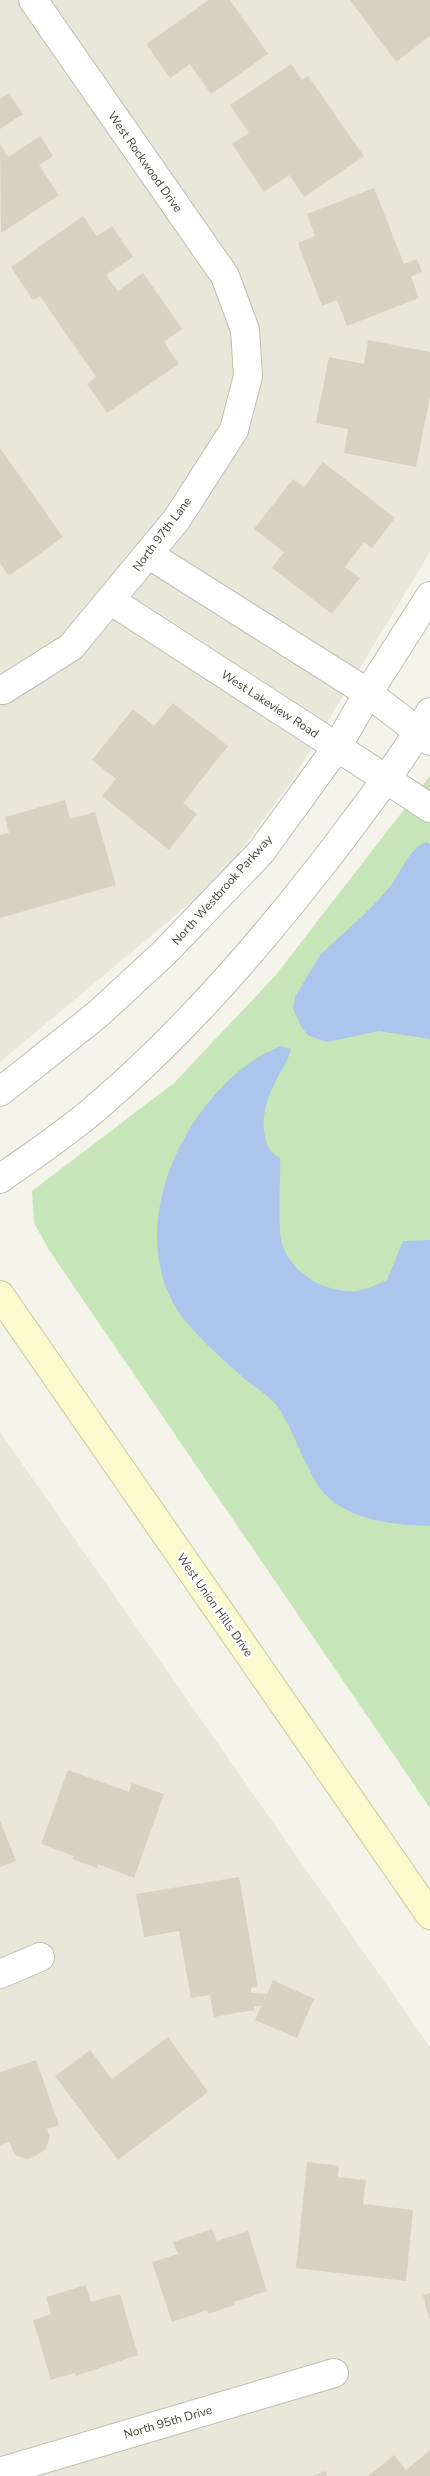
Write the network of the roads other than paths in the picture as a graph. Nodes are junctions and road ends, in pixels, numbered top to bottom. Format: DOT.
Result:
graph roads {
  1 [pos="33,0"];
  2 [pos="245,330"];
  3 [pos="148,554"];
  4 [pos="430,596"];
  5 [pos="110,600"];
  6 [pos="0,689"];
  7 [pos="368,693"];
  8 [pos="426,728"];
  9 [pos="337,747"];
  10 [pos="386,781"];
  11 [pos="430,808"];
  12 [pos="0,1092"];
  13 [pos="0,1179"];
  14 [pos="0,1295"];
  15 [pos="430,1915"];
  16 [pos="40,1957"];
  17 [pos="0,1974"];
  18 [pos="334,2373"];
  19 [pos="2,2469"];
  1 -- 2 [label="street, West Rockwood Drive"];
  2 -- 3 [label="street, North 97th Lane"];
  3 -- 5 [label="street, North 97th Lane"];
  3 -- 7 [label="street"];
  4 -- 7 [label="street, North Westbrook Parkway"];
  5 -- 6 [label="street, North 97th Lane"];
  5 -- 9 [label="street, West Lakeview Road"];
  7 -- 8 [label="street"];
  7 -- 9 [label="street, North Westbrook Parkway"];
  8 -- 10 [label="street"];
  9 -- 10 [label="street, West Lakeview Road"];
  9 -- 12 [label="street, North Westbrook Parkway"];
  10 -- 11 [label="street, West Lakeview Road"];
  10 -- 13 [label="street"];
  14 -- 15 [label="main road, West Union Hills Drive"];
  16 -- 17 [label="street"];
  18 -- 19 [label="street, North 95th Drive"];
}
